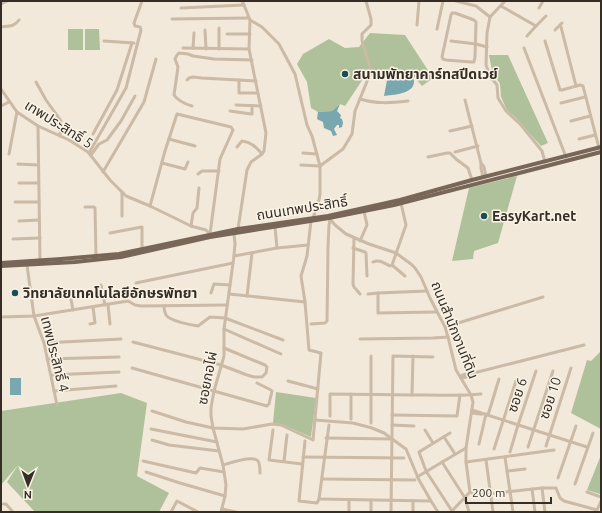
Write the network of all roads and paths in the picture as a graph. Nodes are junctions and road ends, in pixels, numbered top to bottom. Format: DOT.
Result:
graph roads {
  1 [pos="7,1"];
  2 [pos="142,1"];
  3 [pos="242,1"];
  4 [pos="366,1"];
  5 [pos="419,1"];
  6 [pos="443,1"];
  7 [pos="456,1"];
  8 [pos="505,1"];
  9 [pos="543,1"];
  10 [pos="464,2"];
  11 [pos="1,4"];
  12 [pos="244,6"];
  13 [pos="501,6"];
  14 [pos="181,8"];
  15 [pos="539,8"];
  16 [pos="514,13"];
  17 [pos="546,16"];
  18 [pos="490,17"];
  19 [pos="510,18"];
  20 [pos="172,19"];
  21 [pos="249,19"];
  22 [pos="19,20"];
  23 [pos="417,25"];
  24 [pos="536,26"];
  25 [pos="1,27"];
  26 [pos="219,28"];
  27 [pos="437,29"];
  28 [pos="205,30"];
  29 [pos="555,30"];
  30 [pos="194,33"];
  31 [pos="227,34"];
  32 [pos="250,34"];
  33 [pos="526,36"];
  34 [pos="104,41"];
  35 [pos="451,41"];
  36 [pos="545,41"];
  37 [pos="132,43"];
  38 [pos="138,43"];
  39 [pos="476,44"];
  40 [pos="487,47"];
  41 [pos="183,48"];
  42 [pos="192,48"];
  43 [pos="524,48"];
  44 [pos="206,49"];
  45 [pos="219,49"];
  46 [pos="249,49"];
  47 [pos="156,59"];
  48 [pos="252,60"];
  49 [pos="187,80"];
  50 [pos="239,80"];
  51 [pos="256,81"];
  52 [pos="36,82"];
  53 [pos="576,86"];
  54 [pos="1,89"];
  55 [pos="258,93"];
  56 [pos="135,96"];
  57 [pos="586,97"];
  58 [pos="360,99"];
  59 [pos="465,100"];
  60 [pos="408,101"];
  61 [pos="10,102"];
  62 [pos="562,103"];
  63 [pos="3,105"];
  64 [pos="236,105"];
  65 [pos="192,106"];
  66 [pos="252,106"];
  67 [pos="261,106"];
  68 [pos="230,111"];
  69 [pos="17,112"];
  70 [pos="590,116"];
  71 [pos="571,121"];
  72 [pos="38,126"];
  73 [pos="472,126"];
  74 [pos="450,131"];
  75 [pos="93,134"];
  76 [pos="595,135"];
  77 [pos="60,136"];
  78 [pos="169,139"];
  79 [pos="579,139"];
  80 [pos="195,146"];
  81 [pos="478,146"];
  82 [pos="237,147"];
  83 [pos="600,149"];
  84 [pos="455,152"];
  85 [pos="303,153"];
  86 [pos="10,154"];
  87 [pos="90,154"];
  88 [pos="262,154"];
  89 [pos="317,154"];
  90 [pos="566,157"];
  91 [pos="428,158"];
  92 [pos="188,162"];
  93 [pos="545,162"];
  94 [pos="162,163"];
  95 [pos="18,164"];
  96 [pos="38,164"];
  97 [pos="301,165"];
  98 [pos="320,166"];
  99 [pos="219,171"];
  100 [pos="103,172"];
  101 [pos="198,174"];
  102 [pos="484,177"];
  103 [pos="472,180"];
  104 [pos="19,183"];
  105 [pos="38,183"];
  106 [pos="199,188"];
  107 [pos="122,192"];
  108 [pos="15,202"];
  109 [pos="39,202"];
  110 [pos="400,203"];
  111 [pos="150,206"];
  112 [pos="85,207"];
  113 [pos="364,212"];
  114 [pos="122,216"];
  115 [pos="329,218"];
  116 [pos="19,220"];
  117 [pos="39,220"];
  118 [pos="312,220"];
  119 [pos="191,226"];
  120 [pos="275,226"];
  121 [pos="238,229"];
  122 [pos="110,233"];
  123 [pos="234,233"];
  124 [pos="210,234"];
  125 [pos="40,238"];
  126 [pos="354,238"];
  127 [pos="13,239"];
  128 [pos="360,240"];
  129 [pos="308,245"];
  130 [pos="277,248"];
  131 [pos="353,248"];
  132 [pos="142,249"];
  133 [pos="252,253"];
  134 [pos="396,253"];
  135 [pos="96,256"];
  136 [pos="234,256"];
  137 [pos="40,261"];
  138 [pos="373,262"];
  139 [pos="1,263"];
  140 [pos="233,263"];
  141 [pos="27,265"];
  142 [pos="392,265"];
  143 [pos="1,266"];
  144 [pos="367,276"];
  145 [pos="405,276"];
  146 [pos="136,283"];
  147 [pos="101,285"];
  148 [pos="230,285"];
  149 [pos="427,291"];
  150 [pos="211,293"];
  151 [pos="378,293"];
  152 [pos="70,294"];
  153 [pos="229,294"];
  154 [pos="360,294"];
  155 [pos="368,294"];
  156 [pos="247,296"];
  157 [pos="543,297"];
  158 [pos="305,302"];
  159 [pos="106,305"];
  160 [pos="227,305"];
  161 [pos="164,306"];
  162 [pos="93,307"];
  163 [pos="73,310"];
  164 [pos="437,312"];
  165 [pos="34,316"];
  166 [pos="1,317"];
  167 [pos="225,318"];
  168 [pos="90,324"];
  169 [pos="110,324"];
  170 [pos="311,324"];
  171 [pos="445,327"];
  172 [pos="224,329"];
  173 [pos="448,337"];
  174 [pos="121,339"];
  175 [pos="360,339"];
  176 [pos="283,340"];
  177 [pos="133,342"];
  178 [pos="44,343"];
  179 [pos="584,345"];
  180 [pos="224,348"];
  181 [pos="281,354"];
  182 [pos="118,356"];
  183 [pos="371,356"];
  184 [pos="413,356"];
  185 [pos="433,357"];
  186 [pos="47,359"];
  187 [pos="221,365"];
  188 [pos="132,368"];
  189 [pos="571,368"];
  190 [pos="553,371"];
  191 [pos="119,372"];
  192 [pos="536,372"];
  193 [pos="51,375"];
  194 [pos="460,377"];
  195 [pos="499,379"];
  196 [pos="516,381"];
  197 [pos="288,382"];
  198 [pos="257,383"];
  199 [pos="116,386"];
  200 [pos="318,389"];
  201 [pos="54,391"];
  202 [pos="214,391"];
  203 [pos="351,394"];
  204 [pos="371,394"];
  205 [pos="481,394"];
  206 [pos="393,395"];
  207 [pos="412,395"];
  208 [pos="460,395"];
  209 [pos="471,395"];
  210 [pos="56,404"];
  211 [pos="472,411"];
  212 [pos="152,412"];
  213 [pos="485,414"];
  214 [pos="392,415"];
  215 [pos="330,416"];
  216 [pos="351,419"];
  217 [pos="315,420"];
  218 [pos="503,420"];
  219 [pos="371,424"];
  220 [pos="329,425"];
  221 [pos="392,425"];
  222 [pos="518,425"];
  223 [pos="414,426"];
  224 [pos="576,426"];
  225 [pos="213,428"];
  226 [pos="150,429"];
  227 [pos="273,430"];
  228 [pos="425,430"];
  229 [pos="534,430"];
  230 [pos="450,433"];
  231 [pos="592,433"];
  232 [pos="287,435"];
  233 [pos="549,435"];
  234 [pos="444,437"];
  235 [pos="326,438"];
  236 [pos="392,439"];
  237 [pos="152,440"];
  238 [pos="305,441"];
  239 [pos="216,442"];
  240 [pos="571,442"];
  241 [pos="433,443"];
  242 [pos="479,444"];
  243 [pos="546,446"];
  244 [pos="528,447"];
  245 [pos="587,447"];
  246 [pos="466,448"];
  247 [pos="494,449"];
  248 [pos="554,450"];
  249 [pos="219,451"];
  250 [pos="510,452"];
  251 [pos="456,454"];
  252 [pos="505,457"];
  253 [pos="303,458"];
  254 [pos="324,458"];
  255 [pos="392,458"];
  256 [pos="404,458"];
  257 [pos="486,460"];
  258 [pos="143,461"];
  259 [pos="284,461"];
  260 [pos="442,462"];
  261 [pos="466,462"];
  262 [pos="302,464"];
  263 [pos="223,466"];
  264 [pos="524,469"];
  265 [pos="426,471"];
  266 [pos="146,472"];
  267 [pos="224,472"];
  268 [pos="507,472"];
  269 [pos="260,473"];
  270 [pos="416,478"];
  271 [pos="558,478"];
  272 [pos="322,479"];
  273 [pos="391,480"];
  274 [pos="575,484"];
  275 [pos="542,488"];
  276 [pos="532,489"];
  277 [pos="470,492"];
  278 [pos="510,492"];
  279 [pos="587,492"];
  280 [pos="490,494"];
  281 [pos="225,496"];
  282 [pos="601,496"];
  283 [pos="465,498"];
  284 [pos="319,499"];
  285 [pos="349,500"];
  286 [pos="371,500"];
  287 [pos="392,500"];
  288 [pos="413,501"];
  289 [pos="431,501"];
  290 [pos="601,501"];
  291 [pos="3,504"];
  292 [pos="221,511"];
  293 [pos="349,511"];
  294 [pos="452,511"];
  295 [pos="13,512"];
  296 [pos="171,512"];
  297 [pos="198,512"];
  298 [pos="236,512"];
  299 [pos="371,512"];
  300 [pos="391,512"];
  301 [pos="413,512"];
  302 [pos="438,512"];
  303 [pos="469,512"];
  304 [pos="493,512"];
  305 [pos="513,512"];
  306 [pos="536,512"];
  307 [pos="545,512"];
  1 -- 11 [label="street"];
  2 -- 38 [label="street"];
  3 -- 12 [label="street"];
  4 -- 58 [label="street"];
  5 -- 23 [label="street"];
  6 -- 27 [label="street"];
  7 -- 10 [label="street"];
  8 -- 13 [label="street"];
  9 -- 15 [label="street"];
  10 -- 18 [label="street"];
  12 -- 14 [label="street"];
  12 -- 21 [label="street"];
  13 -- 16 [label="street"];
  13 -- 18 [label="street"];
  16 -- 19 [label="street"];
  16 -- 24 [label="street"];
  17 -- 24 [label="street"];
  18 -- 40 [label="street"];
  20 -- 21 [label="street"];
  21 -- 32 [label="street"];
  21 -- 89 [label="street"];
  22 -- 25 [label="street"];
  24 -- 33 [label="street"];
  26 -- 45 [label="street"];
  28 -- 44 [label="street"];
  29 -- 53 [label="street"];
  30 -- 42 [label="street"];
  31 -- 32 [label="street"];
  32 -- 46 [label="street"];
  34 -- 37 [label="street"];
  35 -- 39 [label="street"];
  36 -- 53 [label="street"];
  37 -- 38 [label="street"];
  37 -- 75 [label="street"];
  38 -- 87 [label="street"];
  39 -- 39 [label="street"];
  39 -- 40 [label="street"];
  40 -- 93 [label="street"];
  41 -- 42 [label="street"];
  42 -- 44 [label="street"];
  43 -- 90 [label="street"];
  44 -- 45 [label="street"];
  45 -- 46 [label="street"];
  46 -- 48 [label="street"];
  47 -- 100 [label="street"];
  48 -- 51 [label="street"];
  48 -- 65 [label="street"];
  49 -- 50 [label="street"];
  50 -- 51 [label="street"];
  50 -- 55 [label="street"];
  51 -- 55 [label="street"];
  52 -- 77 [label="street"];
  53 -- 57 [label="street"];
  54 -- 61 [label="street, เทพประสิทธิ์ 5"];
  55 -- 67 [label="street"];
  56 -- 87 [label="street"];
  57 -- 62 [label="street"];
  57 -- 70 [label="street"];
  58 -- 60 [label="street"];
  58 -- 98 [label="street"];
  59 -- 73 [label="street"];
  61 -- 63 [label="street"];
  61 -- 69 [label="street, เทพประสิทธิ์ 5"];
  64 -- 66 [label="street"];
  66 -- 67 [label="street"];
  66 -- 68 [label="street"];
  67 -- 88 [label="street"];
  69 -- 72 [label="street, เทพประสิทธิ์ 5"];
  69 -- 86 [label="street"];
  70 -- 71 [label="street"];
  70 -- 76 [label="street"];
  72 -- 77 [label="street, เทพประสิทธิ์ 5"];
  72 -- 96 [label="street"];
  73 -- 74 [label="street"];
  73 -- 81 [label="street"];
  76 -- 79 [label="street"];
  76 -- 83 [label="street"];
  77 -- 87 [label="street, เทพประสิทธิ์ 5"];
  78 -- 80 [label="street"];
  78 -- 94 [label="street"];
  78 -- 99 [label="street"];
  81 -- 84 [label="street"];
  81 -- 102 [label="street"];
  82 -- 88 [label="street"];
  83 -- 90 [label="main road, ถนนเทพประสิทธิ์"];
  83 -- 110 [label="main road, ถนนเทพประสิทธิ์"];
  85 -- 89 [label="street"];
  87 -- 100 [label="street, เทพประสิทธิ์ 5"];
  88 -- 121 [label="street"];
  89 -- 98 [label="street"];
  90 -- 93 [label="main road, ถนนเทพประสิทธิ์"];
  91 -- 103 [label="street"];
  92 -- 94 [label="street"];
  93 -- 102 [label="main road, ถนนเทพประสิทธิ์"];
  94 -- 111 [label="street"];
  95 -- 96 [label="street"];
  96 -- 105 [label="street"];
  97 -- 98 [label="street"];
  98 -- 118 [label="street"];
  99 -- 101 [label="street"];
  99 -- 124 [label="street"];
  100 -- 107 [label="street, เทพประสิทธิ์ 5"];
  102 -- 103 [label="main road, ถนนเทพประสิทธิ์"];
  103 -- 115 [label="main road, ถนนเทพประสิทธิ์"];
  104 -- 105 [label="street"];
  105 -- 109 [label="street"];
  106 -- 119 [label="street"];
  107 -- 111 [label="street, เทพประสิทธิ์ 5"];
  107 -- 114 [label="street"];
  108 -- 109 [label="street"];
  109 -- 117 [label="street"];
  110 -- 113 [label="main road, ถนนเทพประสิทธิ์"];
  110 -- 134 [label="street"];
  111 -- 119 [label="street, เทพประสิทธิ์ 5"];
  112 -- 135 [label="street"];
  113 -- 115 [label="main road, ถนนเทพประสิทธิ์"];
  113 -- 128 [label="street"];
  115 -- 118 [label="main road, ถนนเทพประสิทธิ์"];
  115 -- 126 [label="street, ถนนสำนักงานที่ดิน"];
  115 -- 170 [label="street"];
  116 -- 117 [label="street"];
  117 -- 125 [label="street"];
  118 -- 120 [label="main road, ถนนเทพประสิทธิ์"];
  118 -- 121 [label="main road, ถนนเทพประสิทธิ์"];
  118 -- 129 [label="street"];
  119 -- 124 [label="street, เทพประสิทธิ์ 5"];
  120 -- 123 [label="main road, ถนนเทพประสิทธิ์"];
  120 -- 130 [label="street"];
  121 -- 123 [label="main road"];
  121 -- 124 [label="main road, ถนนเทพประสิทธิ์"];
  122 -- 132 [label="street"];
  123 -- 136 [label="street, ซอยกอไผ่"];
  123 -- 141 [label="main road, ถนนเทพประสิทธิ์"];
  124 -- 132 [label="main road, ถนนเทพประสิทธิ์"];
  125 -- 127 [label="street"];
  125 -- 137 [label="street"];
  126 -- 128 [label="street, ถนนสำนักงานที่ดิน"];
  126 -- 131 [label="street"];
  128 -- 134 [label="street, ถนนสำนักงานที่ดิน"];
  129 -- 130 [label="street"];
  129 -- 158 [label="street"];
  130 -- 133 [label="street"];
  131 -- 144 [label="street"];
  131 -- 154 [label="street"];
  132 -- 135 [label="main road, ถนนเทพประสิทธิ์"];
  133 -- 136 [label="street"];
  133 -- 156 [label="street"];
  134 -- 142 [label="street"];
  134 -- 149 [label="street, ถนนสำนักงานที่ดิน"];
  135 -- 137 [label="main road, ถนนเทพประสิทธิ์"];
  136 -- 140 [label="street, ซอยกอไผ่"];
  137 -- 139 [label="main road, ถนนเทพประสิทธิ์"];
  138 -- 142 [label="street"];
  140 -- 146 [label="street"];
  140 -- 148 [label="street, ซอยกอไผ่"];
  141 -- 143 [label="main road, ถนนเทพประสิทธิ์"];
  141 -- 165 [label="street, เทพประสิทธิ์ 4"];
  142 -- 145 [label="street"];
  147 -- 159 [label="street"];
  148 -- 150 [label="street"];
  148 -- 153 [label="street, ซอยกอไผ่"];
  149 -- 151 [label="street"];
  149 -- 164 [label="street, ถนนสำนักงานที่ดิน"];
  151 -- 155 [label="street"];
  151 -- 164 [label="street"];
  152 -- 163 [label="street"];
  153 -- 156 [label="street"];
  153 -- 160 [label="street, ซอยกอไผ่"];
  156 -- 158 [label="street"];
  157 -- 171 [label="street"];
  158 -- 200 [label="street"];
  159 -- 161 [label="street"];
  159 -- 162 [label="street"];
  159 -- 169 [label="street"];
  160 -- 161 [label="street"];
  160 -- 167 [label="street, ซอยกอไผ่"];
  161 -- 167 [label="street"];
  162 -- 163 [label="street"];
  162 -- 168 [label="street"];
  163 -- 165 [label="street"];
  164 -- 171 [label="street, ถนนสำนักงานที่ดิน"];
  165 -- 166 [label="street"];
  165 -- 178 [label="street, เทพประสิทธิ์ 4"];
  167 -- 172 [label="street, ซอยกอไผ่"];
  167 -- 176 [label="street"];
  171 -- 173 [label="street, ถนนสำนักงานที่ดิน"];
  172 -- 180 [label="street, ซอยกอไผ่"];
  172 -- 181 [label="street"];
  173 -- 175 [label="street"];
  173 -- 194 [label="street, ถนนสำนักงานที่ดิน"];
  174 -- 178 [label="street"];
  177 -- 187 [label="street"];
  178 -- 186 [label="street, เทพประสิทธิ์ 4"];
  179 -- 194 [label="street"];
  180 -- 187 [label="street, ซอยกอไผ่"];
  180 -- 187 [label="street"];
  182 -- 186 [label="street"];
  183 -- 204 [label="street"];
  184 -- 185 [label="street"];
  184 -- 206 [label="street"];
  184 -- 207 [label="street"];
  186 -- 193 [label="street, เทพประสิทธิ์ 4"];
  187 -- 202 [label="street, ซอยกอไผ่"];
  188 -- 202 [label="street"];
  189 -- 233 [label="street, ซอย 10"];
  190 -- 229 [label="street"];
  191 -- 193 [label="street"];
  192 -- 222 [label="street, ซอย 6"];
  193 -- 201 [label="street, เทพประสิทธิ์ 4"];
  194 -- 209 [label="street, ถนนสำนักงานที่ดิน"];
  195 -- 213 [label="street"];
  196 -- 218 [label="street"];
  197 -- 200 [label="street"];
  198 -- 202 [label="street"];
  199 -- 201 [label="street"];
  200 -- 217 [label="street"];
  201 -- 210 [label="street, เทพประสิทธิ์ 4"];
  202 -- 225 [label="street, ซอยกอไผ่"];
  203 -- 204 [label="street"];
  203 -- 215 [label="street"];
  203 -- 216 [label="street"];
  204 -- 206 [label="street"];
  204 -- 219 [label="street"];
  205 -- 209 [label="street"];
  206 -- 207 [label="street"];
  206 -- 214 [label="street"];
  207 -- 208 [label="street"];
  208 -- 209 [label="street"];
  208 -- 214 [label="street"];
  209 -- 211 [label="street, ถนนสำนักงานที่ดิน"];
  211 -- 213 [label="street"];
  211 -- 246 [label="street, ถนนสำนักงานที่ดิน"];
  212 -- 225 [label="street"];
  213 -- 218 [label="street"];
  213 -- 242 [label="street"];
  214 -- 221 [label="street"];
  217 -- 225 [label="street"];
  217 -- 236 [label="street"];
  218 -- 222 [label="street"];
  218 -- 247 [label="street"];
  220 -- 235 [label="street"];
  221 -- 223 [label="street"];
  221 -- 236 [label="street"];
  222 -- 229 [label="street"];
  222 -- 250 [label="street, ซอย 6"];
  224 -- 240 [label="street"];
  225 -- 239 [label="street, ซอยกอไผ่"];
  226 -- 239 [label="street"];
  227 -- 259 [label="street"];
  228 -- 241 [label="street"];
  229 -- 233 [label="street"];
  229 -- 244 [label="street"];
  230 -- 234 [label="street"];
  231 -- 245 [label="street"];
  232 -- 259 [label="street"];
  233 -- 240 [label="street"];
  233 -- 243 [label="street, ซอย 10"];
  234 -- 241 [label="street"];
  234 -- 251 [label="street"];
  235 -- 236 [label="street"];
  235 -- 254 [label="street"];
  236 -- 255 [label="street"];
  236 -- 270 [label="street"];
  237 -- 249 [label="street"];
  238 -- 253 [label="street"];
  239 -- 249 [label="street, ซอยกอไผ่"];
  240 -- 245 [label="street"];
  240 -- 271 [label="street"];
  241 -- 265 [label="street"];
  245 -- 274 [label="street"];
  246 -- 251 [label="street"];
  246 -- 261 [label="street, ถนนสำนักงานที่ดิน"];
  248 -- 252 [label="street"];
  249 -- 263 [label="street, ซอยกอไผ่"];
  251 -- 260 [label="street"];
  252 -- 257 [label="street"];
  252 -- 268 [label="street"];
  253 -- 254 [label="street"];
  253 -- 262 [label="street"];
  254 -- 255 [label="street"];
  254 -- 272 [label="street"];
  255 -- 256 [label="street"];
  255 -- 273 [label="street"];
  257 -- 261 [label="street"];
  257 -- 280 [label="street"];
  258 -- 267 [label="street"];
  259 -- 262 [label="street"];
  260 -- 265 [label="street"];
  260 -- 283 [label="street"];
  261 -- 277 [label="street, ถนนสำนักงานที่ดิน"];
  262 -- 284 [label="street"];
  263 -- 267 [label="street, ซอยกอไผ่"];
  263 -- 269 [label="street"];
  264 -- 268 [label="street"];
  265 -- 270 [label="street"];
  265 -- 294 [label="street"];
  266 -- 281 [label="street"];
  267 -- 281 [label="street, ซอยกอไผ่"];
  268 -- 278 [label="street"];
  270 -- 273 [label="street"];
  270 -- 289 [label="street"];
  272 -- 273 [label="street"];
  272 -- 284 [label="street"];
  273 -- 287 [label="street"];
  275 -- 276 [label="street"];
  275 -- 290 [label="street"];
  275 -- 307 [label="street"];
  276 -- 278 [label="street"];
  276 -- 306 [label="street"];
  277 -- 280 [label="street"];
  277 -- 283 [label="street"];
  278 -- 280 [label="street"];
  278 -- 305 [label="street"];
  279 -- 282 [label="street"];
  280 -- 304 [label="street"];
  281 -- 292 [label="street, ซอยกอไผ่"];
  283 -- 294 [label="street"];
  283 -- 303 [label="street"];
  284 -- 285 [label="street"];
  285 -- 286 [label="street"];
  285 -- 293 [label="street"];
  286 -- 287 [label="street"];
  286 -- 299 [label="street"];
  287 -- 288 [label="street"];
  287 -- 300 [label="street"];
  288 -- 289 [label="street"];
  288 -- 301 [label="street"];
  289 -- 302 [label="street"];
  291 -- 295 [label="street"];
  292 -- 298 [label="street"];
  296 -- 297 [label="street"];
}
